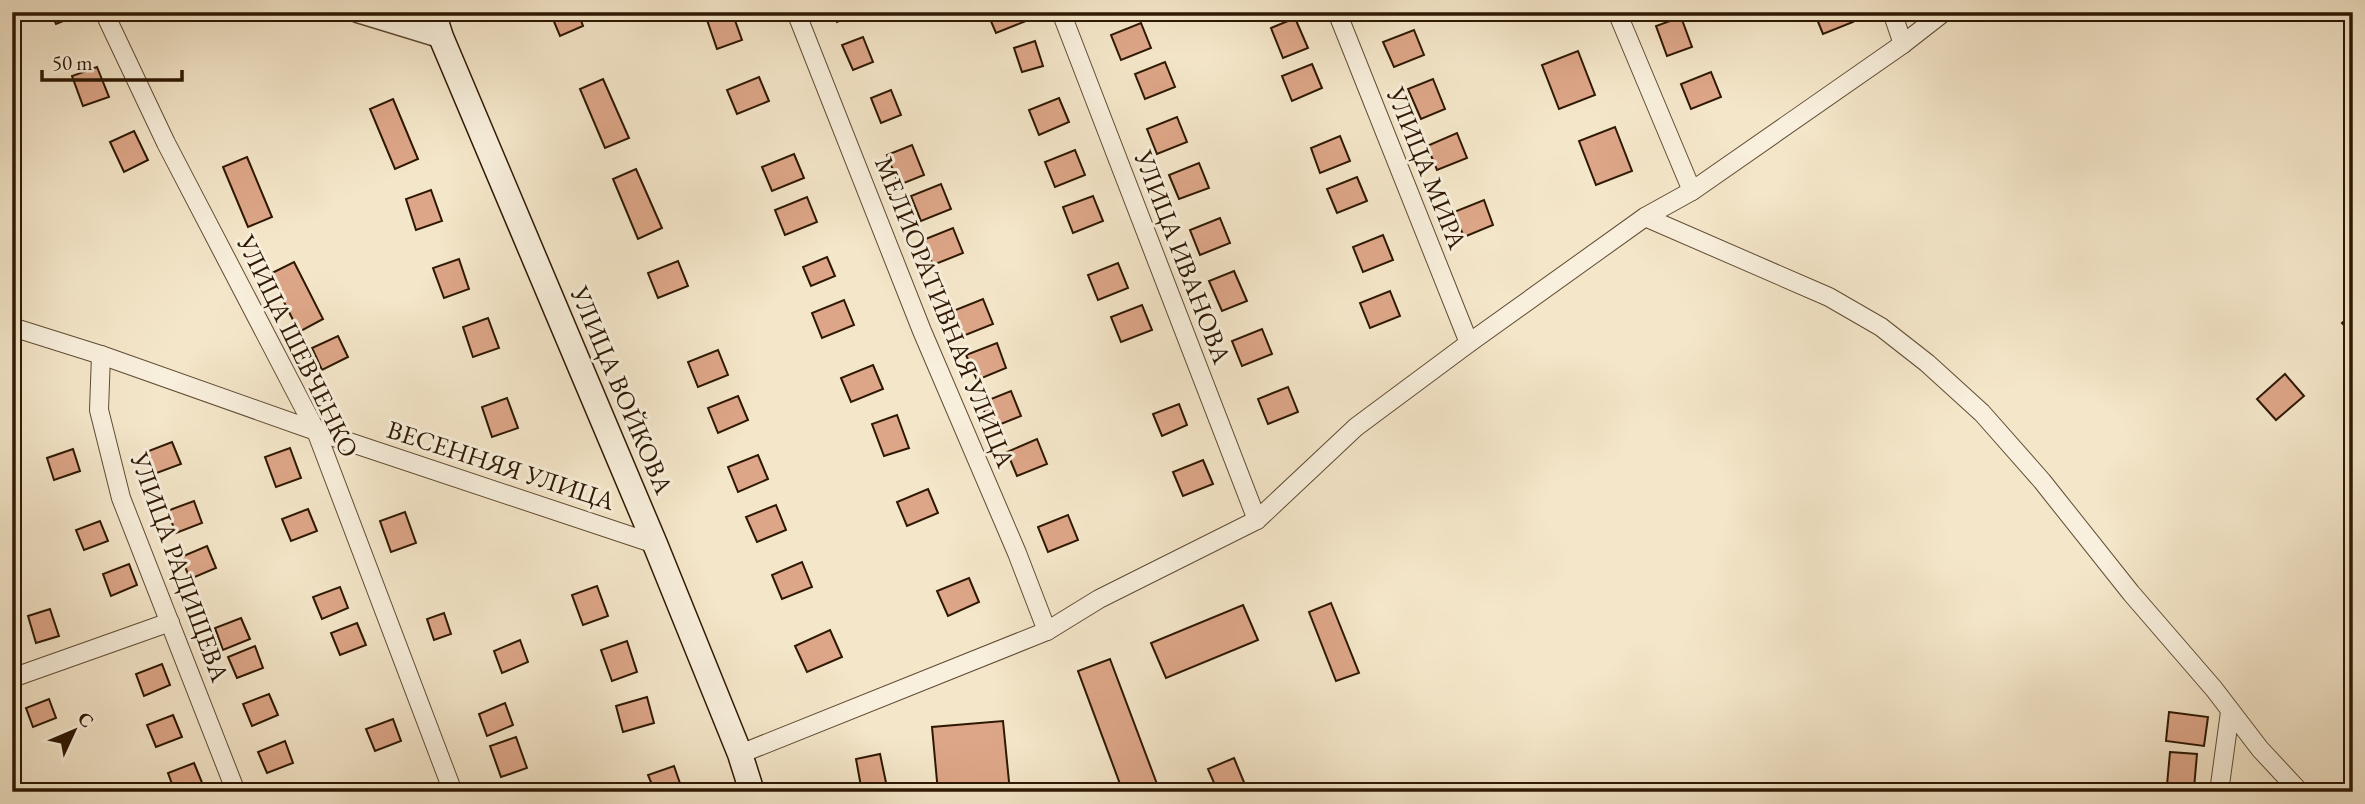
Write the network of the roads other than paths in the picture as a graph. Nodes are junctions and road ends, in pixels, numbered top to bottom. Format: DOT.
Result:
graph roads {
  1 [pos="104,12"];
  2 [pos="359,12"];
  3 [pos="433,12"];
  4 [pos="796,12"];
  5 [pos="1061,12"];
  6 [pos="1337,12"];
  7 [pos="1617,12"];
  8 [pos="1892,12"];
  9 [pos="1944,12"];
  10 [pos="441,37"];
  11 [pos="1903,44"];
  12 [pos="1692,191"];
  13 [pos="1644,217"];
  14 [pos="12,327"];
  15 [pos="1469,343"];
  16 [pos="101,355"];
  17 [pos="316,431"];
  18 [pos="1257,520"];
  19 [pos="655,544"];
  20 [pos="170,622"];
  21 [pos="1047,631"];
  22 [pos="12,678"];
  23 [pos="2230,712"];
  24 [pos="740,754"];
  25 [pos="236,792"];
  26 [pos="453,792"];
  27 [pos="752,792"];
  28 [pos="2219,792"];
  29 [pos="2300,792"];
  1 -- 17 [label="street, УЛИЦА ШЕВЧЕНКО"];
  2 -- 10 [label="street"];
  3 -- 10 [label="main road, УЛИЦА ВОЙКОВА"];
  4 -- 21 [label="street, МЕЛИОРАТИВНАЯ УЛИЦА"];
  5 -- 18 [label="street, УЛИЦА ИВАНОВА"];
  6 -- 15 [label="street, УЛИЦА МИРА"];
  7 -- 12 [label="street"];
  8 -- 11 [label="street"];
  9 -- 11 [label="street"];
  10 -- 19 [label="main road, УЛИЦА ВОЙКОВА"];
  11 -- 12 [label="street"];
  12 -- 13 [label="street"];
  13 -- 15 [label="street"];
  13 -- 23 [label="street"];
  14 -- 16 [label="street, ВЕСЕННЯЯ УЛИЦА"];
  15 -- 18 [label="street"];
  16 -- 17 [label="street, ВЕСЕННЯЯ УЛИЦА"];
  16 -- 20 [label="street, УЛИЦА РАДИЩЕВА"];
  17 -- 19 [label="street, ВЕСЕННЯЯ УЛИЦА"];
  17 -- 26 [label="street, УЛИЦА ШЕВЧЕНКО"];
  18 -- 21 [label="street"];
  19 -- 24 [label="main road, УЛИЦА ВОЙКОВА"];
  20 -- 22 [label="street"];
  20 -- 25 [label="street, УЛИЦА РАДИЩЕВА"];
  21 -- 24 [label="street"];
  23 -- 28 [label="street"];
  23 -- 29 [label="street"];
  24 -- 27 [label="main road, УЛИЦА ВОЙКОВА"];
}
